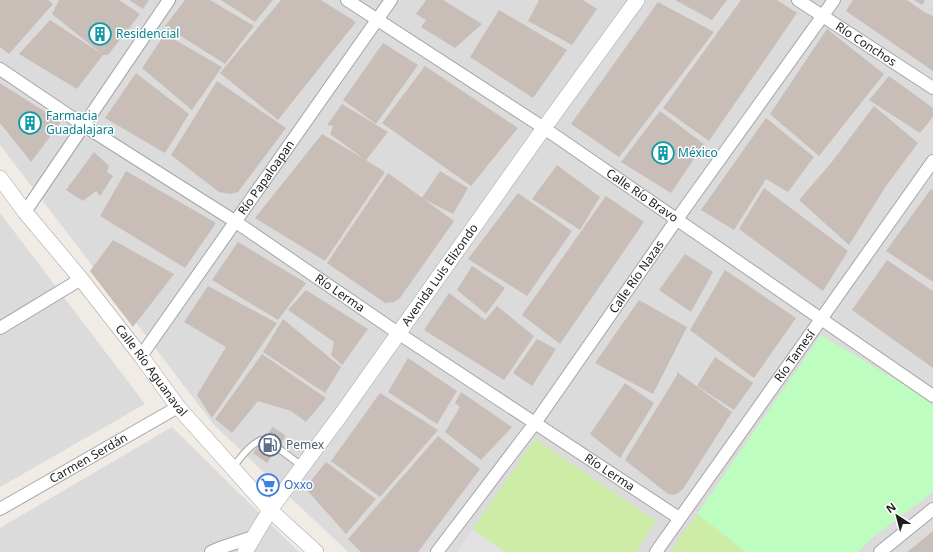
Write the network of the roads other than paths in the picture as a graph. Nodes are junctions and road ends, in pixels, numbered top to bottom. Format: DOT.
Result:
graph roads {
  1 [pos="169,0"];
  2 [pos="347,0"];
  3 [pos="392,0"];
  4 [pos="637,0"];
  5 [pos="798,0"];
  6 [pos="834,0"];
  7 [pos="824,16"];
  8 [pos="377,20"];
  9 [pos="0,69"];
  10 [pos="933,88"];
  11 [pos="83,126"];
  12 [pos="544,128"];
  13 [pos="933,161"];
  14 [pos="0,178"];
  15 [pos="25,212"];
  16 [pos="677,219"];
  17 [pos="236,222"];
  18 [pos="81,279"];
  19 [pos="821,319"];
  20 [pos="0,328"];
  21 [pos="398,333"];
  22 [pos="141,356"];
  23 [pos="933,396"];
  24 [pos="178,408"];
  25 [pos="535,423"];
  26 [pos="302,466"];
  27 [pos="232,468"];
  28 [pos="933,508"];
  29 [pos="0,509"];
  30 [pos="270,510"];
  31 [pos="679,518"];
  32 [pos="253,537"];
  33 [pos="211,552"];
  34 [pos="245,552"];
  35 [pos="316,552"];
  36 [pos="438,552"];
  37 [pos="656,552"];
  38 [pos="880,552"];
  1 -- 11 [label="street"];
  2 -- 8 [label="street, Calle Río Bravo"];
  3 -- 8 [label="street, Río Papaloapan"];
  4 -- 12 [label="street, Avenida Luis Elizondo"];
  5 -- 7 [label="street, Río Conchos"];
  6 -- 7 [label="street, Calle Río Nazas"];
  7 -- 10 [label="street, Río Conchos"];
  7 -- 16 [label="street, Calle Río Nazas"];
  8 -- 12 [label="street, Calle Río Bravo"];
  8 -- 17 [label="street, Río Papaloapan"];
  9 -- 11 [label="street, Río Lerma"];
  11 -- 15 [label="street"];
  11 -- 17 [label="street, Río Lerma"];
  12 -- 16 [label="street, Calle Río Bravo"];
  12 -- 21 [label="street, Avenida Luis Elizondo"];
  13 -- 19 [label="street, Río Tamesí"];
  14 -- 15 [label="street, Calle Río Aguanaval"];
  15 -- 18 [label="street, Calle Río Aguanaval"];
  16 -- 19 [label="street, Calle Río Bravo"];
  16 -- 25 [label="street, Calle Río Nazas"];
  17 -- 21 [label="street, Río Lerma"];
  17 -- 22 [label="street, Río Papaloapan"];
  18 -- 20 [label="street"];
  18 -- 22 [label="street, Calle Río Aguanaval"];
  19 -- 23 [label="street, Calle Río Bravo"];
  19 -- 31 [label="street, Río Tamesí"];
  21 -- 25 [label="street, Río Lerma"];
  21 -- 26 [label="street, Avenida Luis Elizondo"];
  22 -- 24 [label="street, Calle Río Aguanaval"];
  24 -- 27 [label="street, Calle Río Aguanaval"];
  24 -- 29 [label="street, Carmen Serdán"];
  25 -- 31 [label="street, Río Lerma"];
  25 -- 36 [label="street, Calle Río Nazas"];
  26 -- 27 [label="lane"];
  26 -- 30 [label="street, Avenida Luis Elizondo"];
  27 -- 30 [label="street, Calle Río Aguanaval"];
  28 -- 38 [label="street"];
  30 -- 32 [label="street, Avenida Luis Elizondo"];
  30 -- 35 [label="street, Calle Río Aguanaval"];
  31 -- 37 [label="street, Río Tamesí"];
  32 -- 33 [label="street"];
  32 -- 34 [label="street, Avenida Luis Elizondo"];
}
